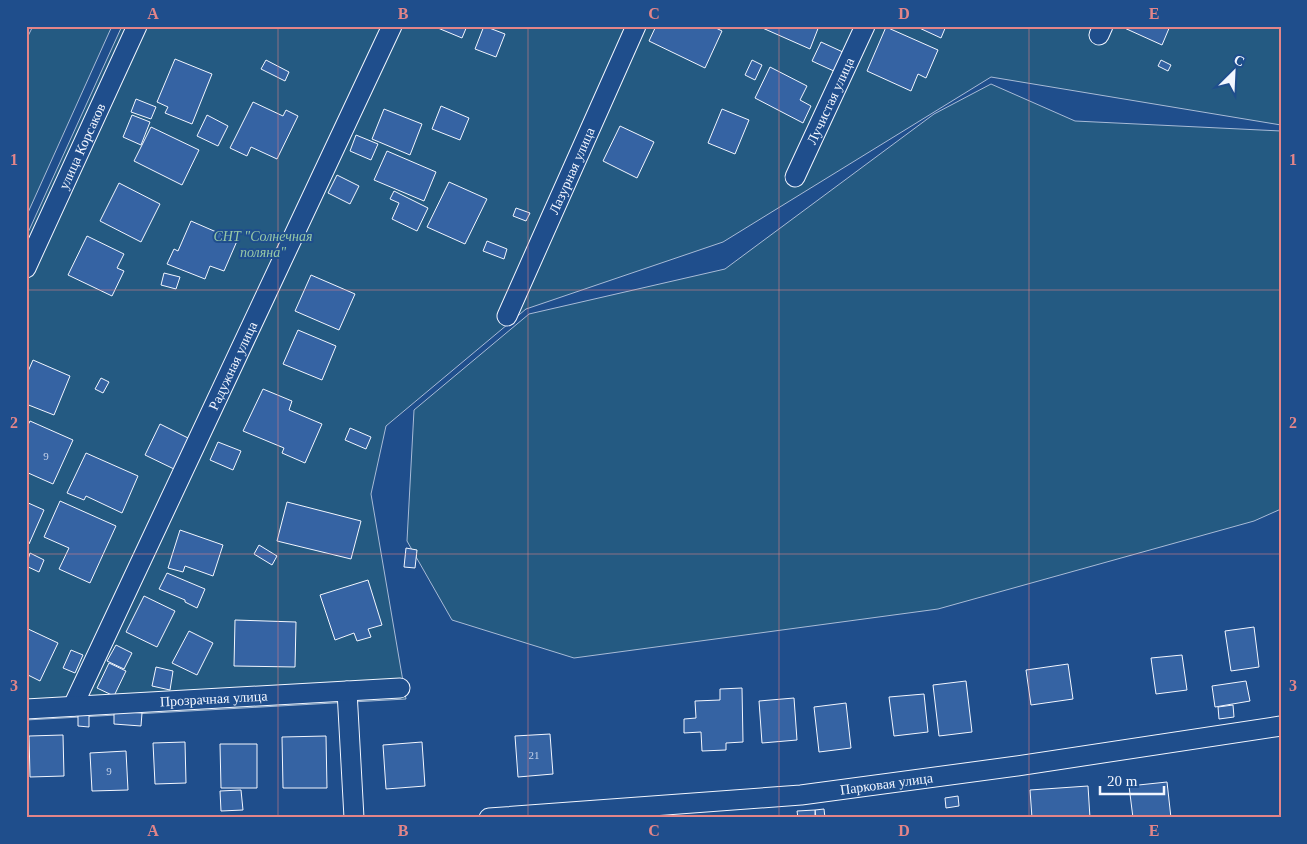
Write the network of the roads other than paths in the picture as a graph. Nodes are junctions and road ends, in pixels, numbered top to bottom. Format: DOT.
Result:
graph roads {
  1 [pos="137,26"];
  2 [pos="392,26"];
  3 [pos="636,26"];
  4 [pos="865,26"];
  5 [pos="795,177"];
  6 [pos="26,268"];
  7 [pos="507,316"];
  8 [pos="400,688"];
  9 [pos="347,691"];
  10 [pos="74,706"];
  11 [pos="26,709"];
  12 [pos="1281,726"];
  13 [pos="354,818"];
  14 [pos="489,818"];
  1 -- 6 [label="street, улица Корсаков"];
  2 -- 10 [label="street, Радужная улица"];
  3 -- 7 [label="street, Лазурная улица"];
  4 -- 5 [label="street, Лучистая улица"];
  8 -- 9 [label="street, Прозрачная улица"];
  9 -- 10 [label="street, Прозрачная улица"];
  9 -- 13 [label="street"];
  10 -- 11 [label="street, Прозрачная улица"];
  12 -- 14 [label="street, Парковая улица"];
}
